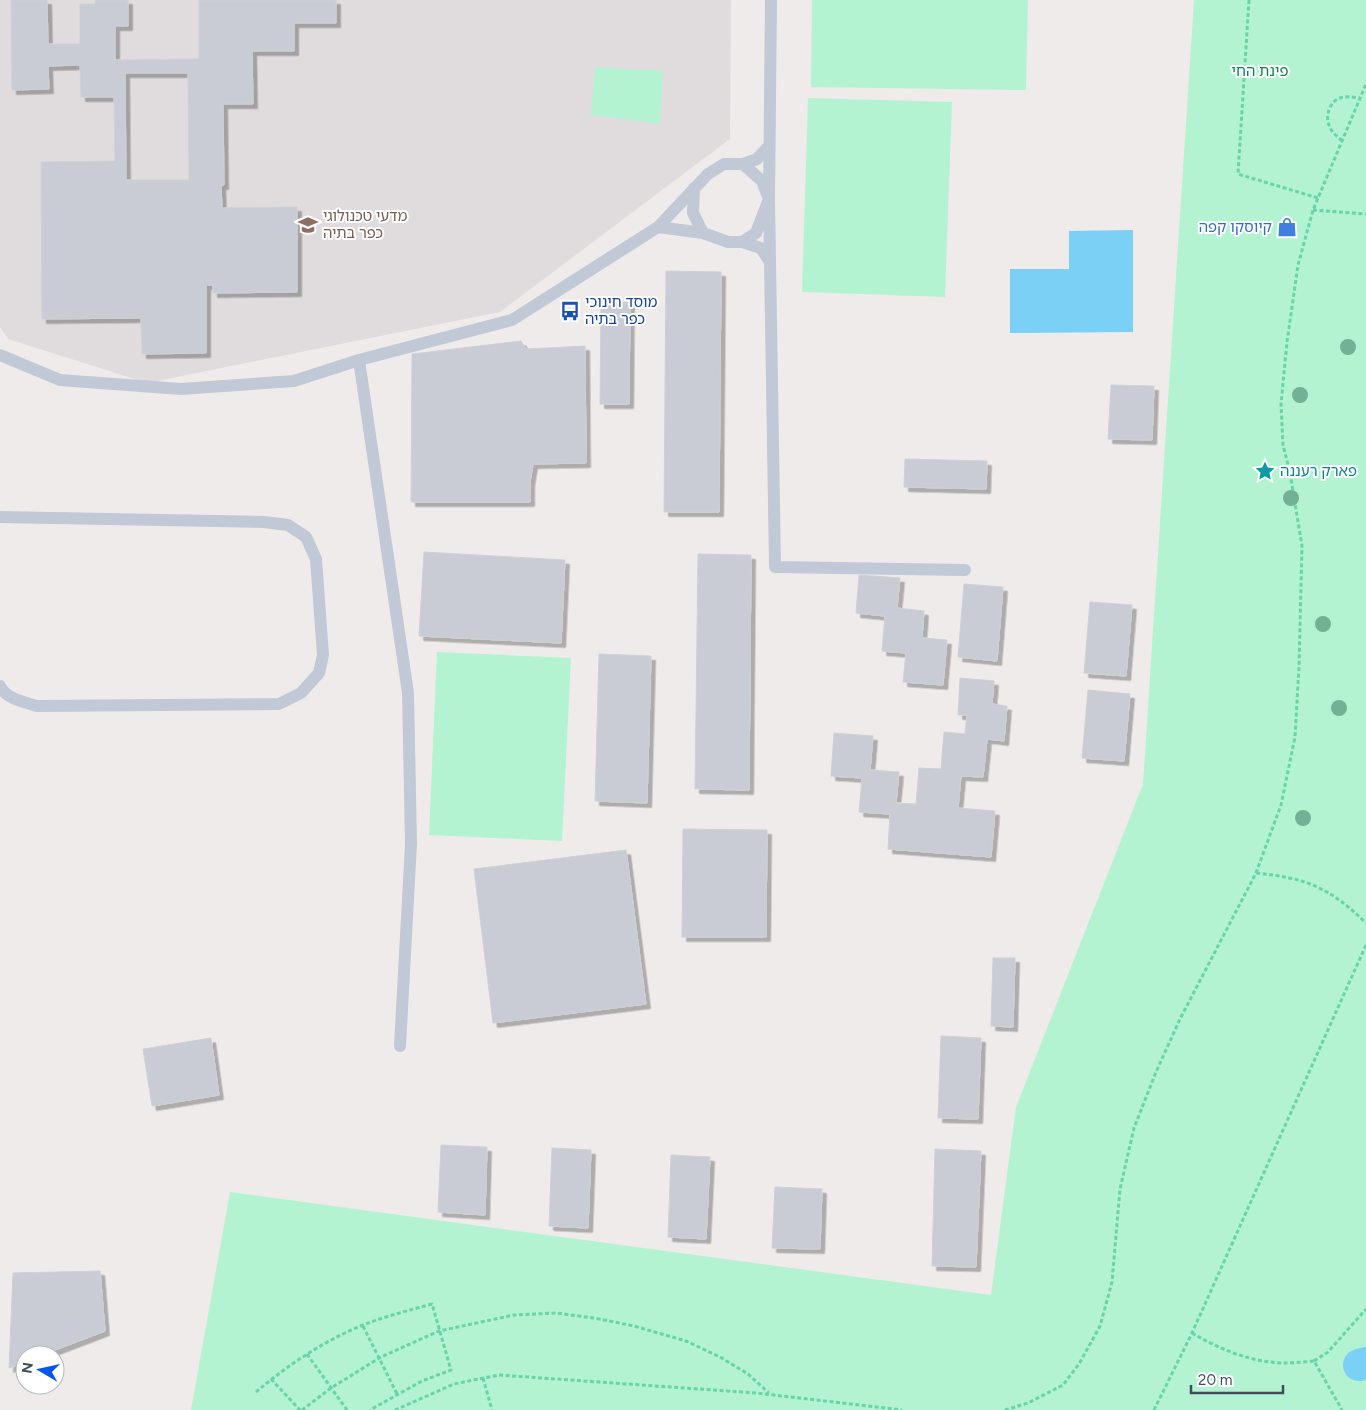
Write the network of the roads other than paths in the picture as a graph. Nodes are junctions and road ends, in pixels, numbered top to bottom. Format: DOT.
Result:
graph roads {
  1 [pos="771,0"];
  2 [pos="770,146"];
  3 [pos="743,164"];
  4 [pos="694,188"];
  5 [pos="769,199"];
  6 [pos="658,227"];
  7 [pos="703,233"];
  8 [pos="742,242"];
  9 [pos="770,262"];
  10 [pos="0,355"];
  11 [pos="358,360"];
  12 [pos="0,517"];
  13 [pos="964,570"];
  14 [pos="0,686"];
  15 [pos="400,1046"];
  1 -- 2 [label="lane"];
  2 -- 3 [label="lane"];
  2 -- 5 [label="lane"];
  3 -- 4 [label="lane"];
  3 -- 5 [label="lane"];
  4 -- 6 [label="lane"];
  4 -- 7 [label="lane"];
  5 -- 8 [label="lane"];
  5 -- 9 [label="lane"];
  6 -- 7 [label="lane"];
  6 -- 11 [label="lane"];
  7 -- 8 [label="lane"];
  8 -- 9 [label="lane"];
  9 -- 13 [label="lane"];
  10 -- 11 [label="lane"];
  11 -- 15 [label="lane"];
  12 -- 14 [label="lane"];
}
